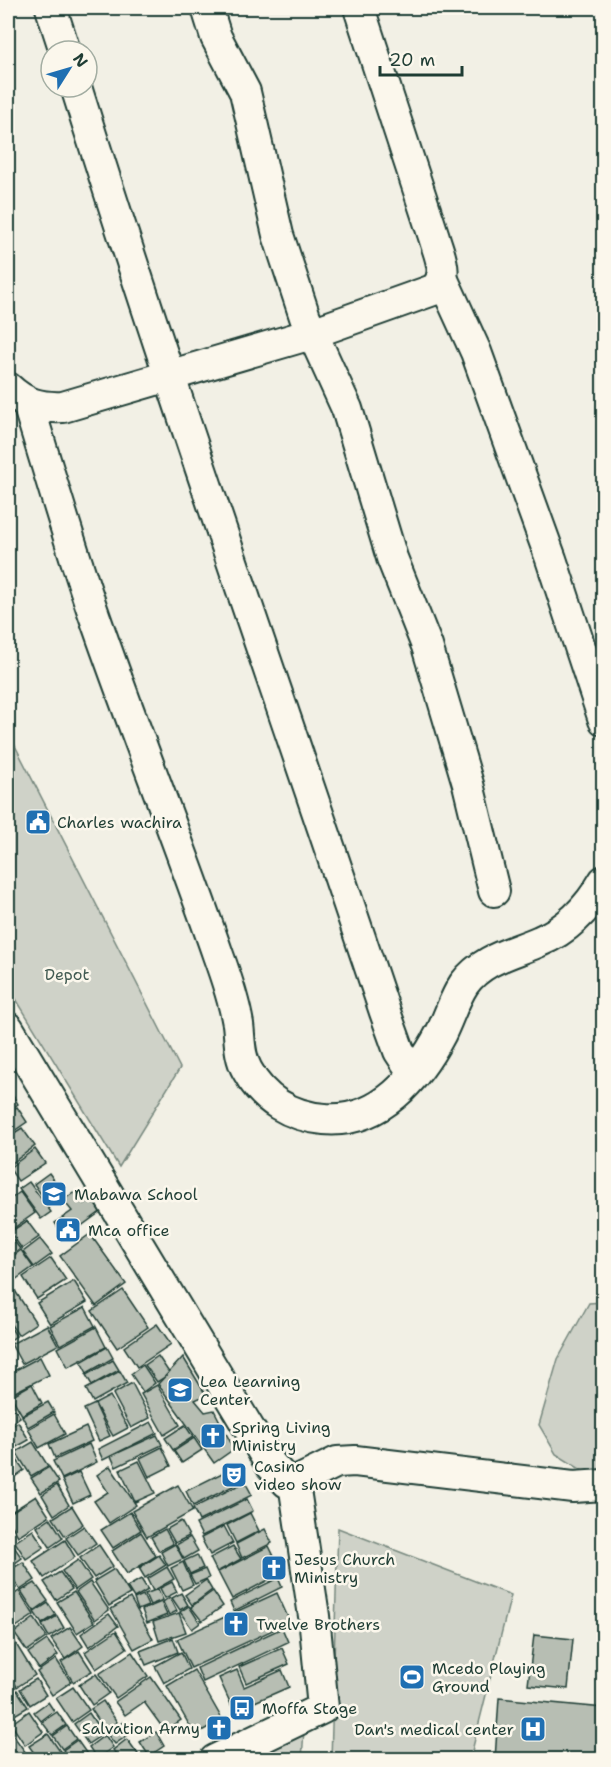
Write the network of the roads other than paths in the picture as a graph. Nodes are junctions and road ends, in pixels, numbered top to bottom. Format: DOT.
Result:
graph roads {
  1 [pos="51,8"];
  2 [pos="207,8"];
  3 [pos="359,8"];
  4 [pos="60,39"];
  5 [pos="80,99"];
  6 [pos="443,280"];
  7 [pos="313,333"];
  8 [pos="169,376"];
  9 [pos="18,396"];
  10 [pos="603,720"];
  11 [pos="603,881"];
  12 [pos="494,891"];
  13 [pos="8,1028"];
  14 [pos="414,1074"];
  15 [pos="294,1483"];
  16 [pos="603,1485"];
  17 [pos="215,1760"];
  1 -- 4 [label="street"];
  2 -- 7 [label="street"];
  3 -- 6 [label="street"];
  5 -- 8 [label="street"];
  6 -- 7 [label="street"];
  6 -- 10 [label="street"];
  7 -- 8 [label="street"];
  7 -- 12 [label="street"];
  8 -- 9 [label="street"];
  8 -- 14 [label="street"];
  9 -- 14 [label="street"];
  11 -- 14 [label="street"];
  13 -- 15 [label="street"];
  15 -- 16 [label="street"];
  15 -- 17 [label="street"];
}
